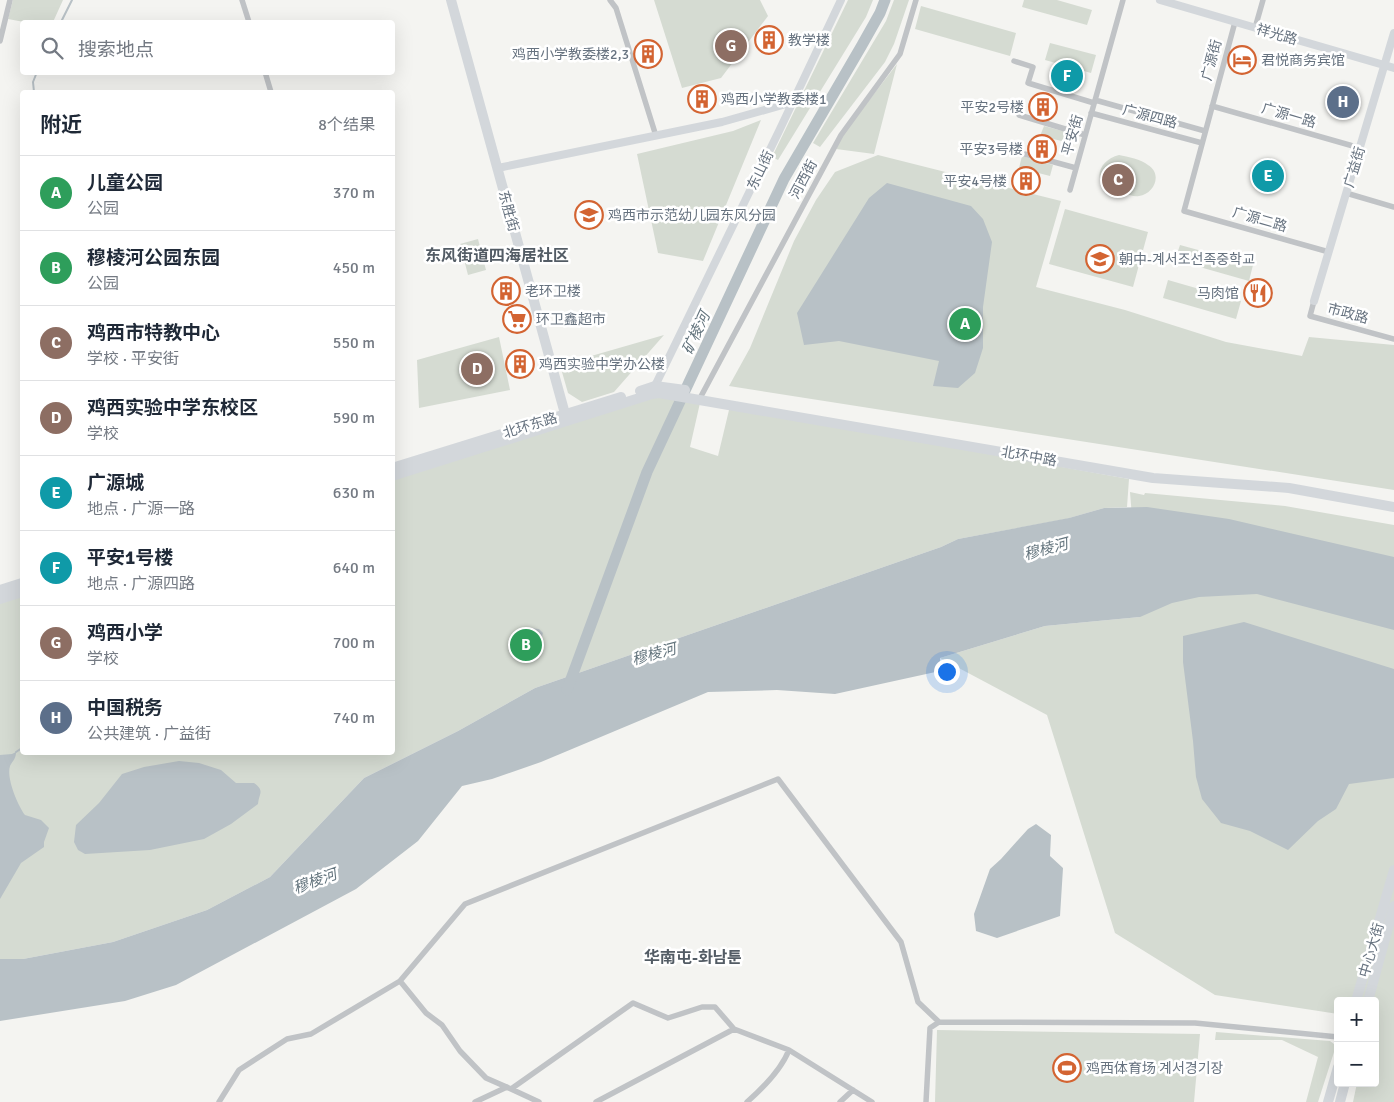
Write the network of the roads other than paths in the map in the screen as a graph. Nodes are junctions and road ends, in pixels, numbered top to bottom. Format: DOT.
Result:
graph roads {
  1 [pos="10,0"];
  2 [pos="242,0"];
  3 [pos="451,0"];
  4 [pos="610,0"];
  5 [pos="841,0"];
  6 [pos="916,0"];
  7 [pos="1123,0"];
  8 [pos="1160,0"];
  9 [pos="1263,0"];
  10 [pos="248,20"];
  11 [pos="1235,22"];
  12 [pos="1255,28"];
  13 [pos="1394,33"];
  14 [pos="0,41"];
  15 [pos="1014,61"];
  16 [pos="1384,65"];
  17 [pos="1394,68"];
  18 [pos="266,75"];
  19 [pos="270,90"];
  20 [pos="1095,101"];
  21 [pos="793,102"];
  22 [pos="1212,106"];
  23 [pos="1091,113"];
  24 [pos="1019,115"];
  25 [pos="1205,131"];
  26 [pos="1085,135"];
  27 [pos="656,136"];
  28 [pos="1202,143"];
  29 [pos="1360,148"];
  30 [pos="1010,150"];
  31 [pos="498,168"];
  32 [pos="1076,168"];
  33 [pos="1070,190"];
  34 [pos="1346,192"];
  35 [pos="1394,207"];
  36 [pos="1184,211"];
  37 [pos="1329,252"];
  38 [pos="1314,301"];
  39 [pos="1394,338"];
  40 [pos="653,390"];
  41 [pos="667,391"];
  42 [pos="700,397"];
  43 [pos="566,418"];
  44 [pos="395,467"];
  45 [pos="395,475"];
  46 [pos="1394,501"];
  47 [pos="1394,507"];
  48 [pos="20,584"];
  49 [pos="0,590"];
  50 [pos="20,593"];
  51 [pos="0,599"];
  52 [pos="1394,870"];
  53 [pos="1394,906"];
  54 [pos="1386,917"];
  55 [pos="400,981"];
  56 [pos="1357,997"];
  57 [pos="1369,997"];
  58 [pos="939,1022"];
  59 [pos="734,1028"];
  60 [pos="1334,1037"];
  61 [pos="789,1050"];
  62 [pos="1334,1081"];
  63 [pos="1344,1087"];
  64 [pos="509,1088"];
  65 [pos="853,1090"];
  66 [pos="219,1102"];
  67 [pos="475,1102"];
  68 [pos="539,1102"];
  69 [pos="596,1102"];
  70 [pos="747,1102"];
  71 [pos="840,1102"];
  72 [pos="872,1102"];
  73 [pos="926,1102"];
  74 [pos="1328,1102"];
  75 [pos="1340,1102"];
  1 -- 14 [label="street"];
  2 -- 10 [label="street"];
  3 -- 31 [label="highway, 东胜街"];
  4 -- 27 [label="street"];
  5 -- 21 [label="street, 东山街"];
  6 -- 42 [label="street, 河西街"];
  7 -- 20 [label="street, 平安街"];
  8 -- 11 [label="street, 祥光路"];
  9 -- 12 [label="street"];
  11 -- 12 [label="street, 祥光路"];
  11 -- 22 [label="street, 广源街"];
  12 -- 16 [label="street, 祥光路"];
  13 -- 16 [label="street, 广益街"];
  15 -- 20 [label="street, 广源四路"];
  16 -- 17 [label="street, 祥光路"];
  16 -- 29 [label="street, 广益街"];
  18 -- 19 [label="street"];
  20 -- 23 [label="street, 平安街"];
  20 -- 25 [label="street, 广源四路"];
  21 -- 27 [label="street"];
  21 -- 40 [label="street, 东山街"];
  22 -- 25 [label="street, 广源街"];
  22 -- 29 [label="street, 广源一路"];
  23 -- 26 [label="street, 平安街"];
  23 -- 28 [label="street, 广源四路"];
  24 -- 26 [label="street"];
  25 -- 28 [label="street, 广源街"];
  26 -- 32 [label="street, 平安街"];
  27 -- 31 [label="street"];
  28 -- 36 [label="street, 广源街"];
  29 -- 34 [label="street, 广益街"];
  30 -- 32 [label="street"];
  31 -- 43 [label="highway, 东胜街"];
  32 -- 33 [label="street, 平安街"];
  34 -- 35 [label="street"];
  34 -- 37 [label="street, 广益街"];
  36 -- 37 [label="street, 广源二路"];
  37 -- 38 [label="street, 广益街"];
  38 -- 39 [label="street, 市政路"];
  40 -- 41 [label="highway, 北环东路"];
  40 -- 43 [label="highway, 北环东路"];
  41 -- 42 [label="highway, 北环中路"];
  42 -- 46 [label="highway, 北环中路"];
  42 -- 47 [label="highway, 北环中路"];
  43 -- 44 [label="highway, 北环东路"];
  43 -- 45 [label="highway, 北环东路"];
  48 -- 49 [label="highway"];
  50 -- 51 [label="highway"];
  52 -- 54 [label="highway, 中心大街"];
  53 -- 54 [label="highway, 中心大街"];
  54 -- 56 [label="highway, 中心大街"];
  54 -- 57 [label="highway, 中心大街"];
  55 -- 58 [label="street"];
  55 -- 64 [label="street"];
  55 -- 66 [label="street"];
  58 -- 60 [label="street"];
  58 -- 73 [label="street"];
  59 -- 61 [label="street"];
  59 -- 64 [label="street"];
  59 -- 69 [label="street"];
  61 -- 65 [label="street"];
  61 -- 70 [label="street"];
  62 -- 74 [label="highway"];
  63 -- 75 [label="highway"];
  64 -- 67 [label="street"];
  64 -- 68 [label="street"];
  65 -- 71 [label="street"];
  65 -- 72 [label="street"];
}
